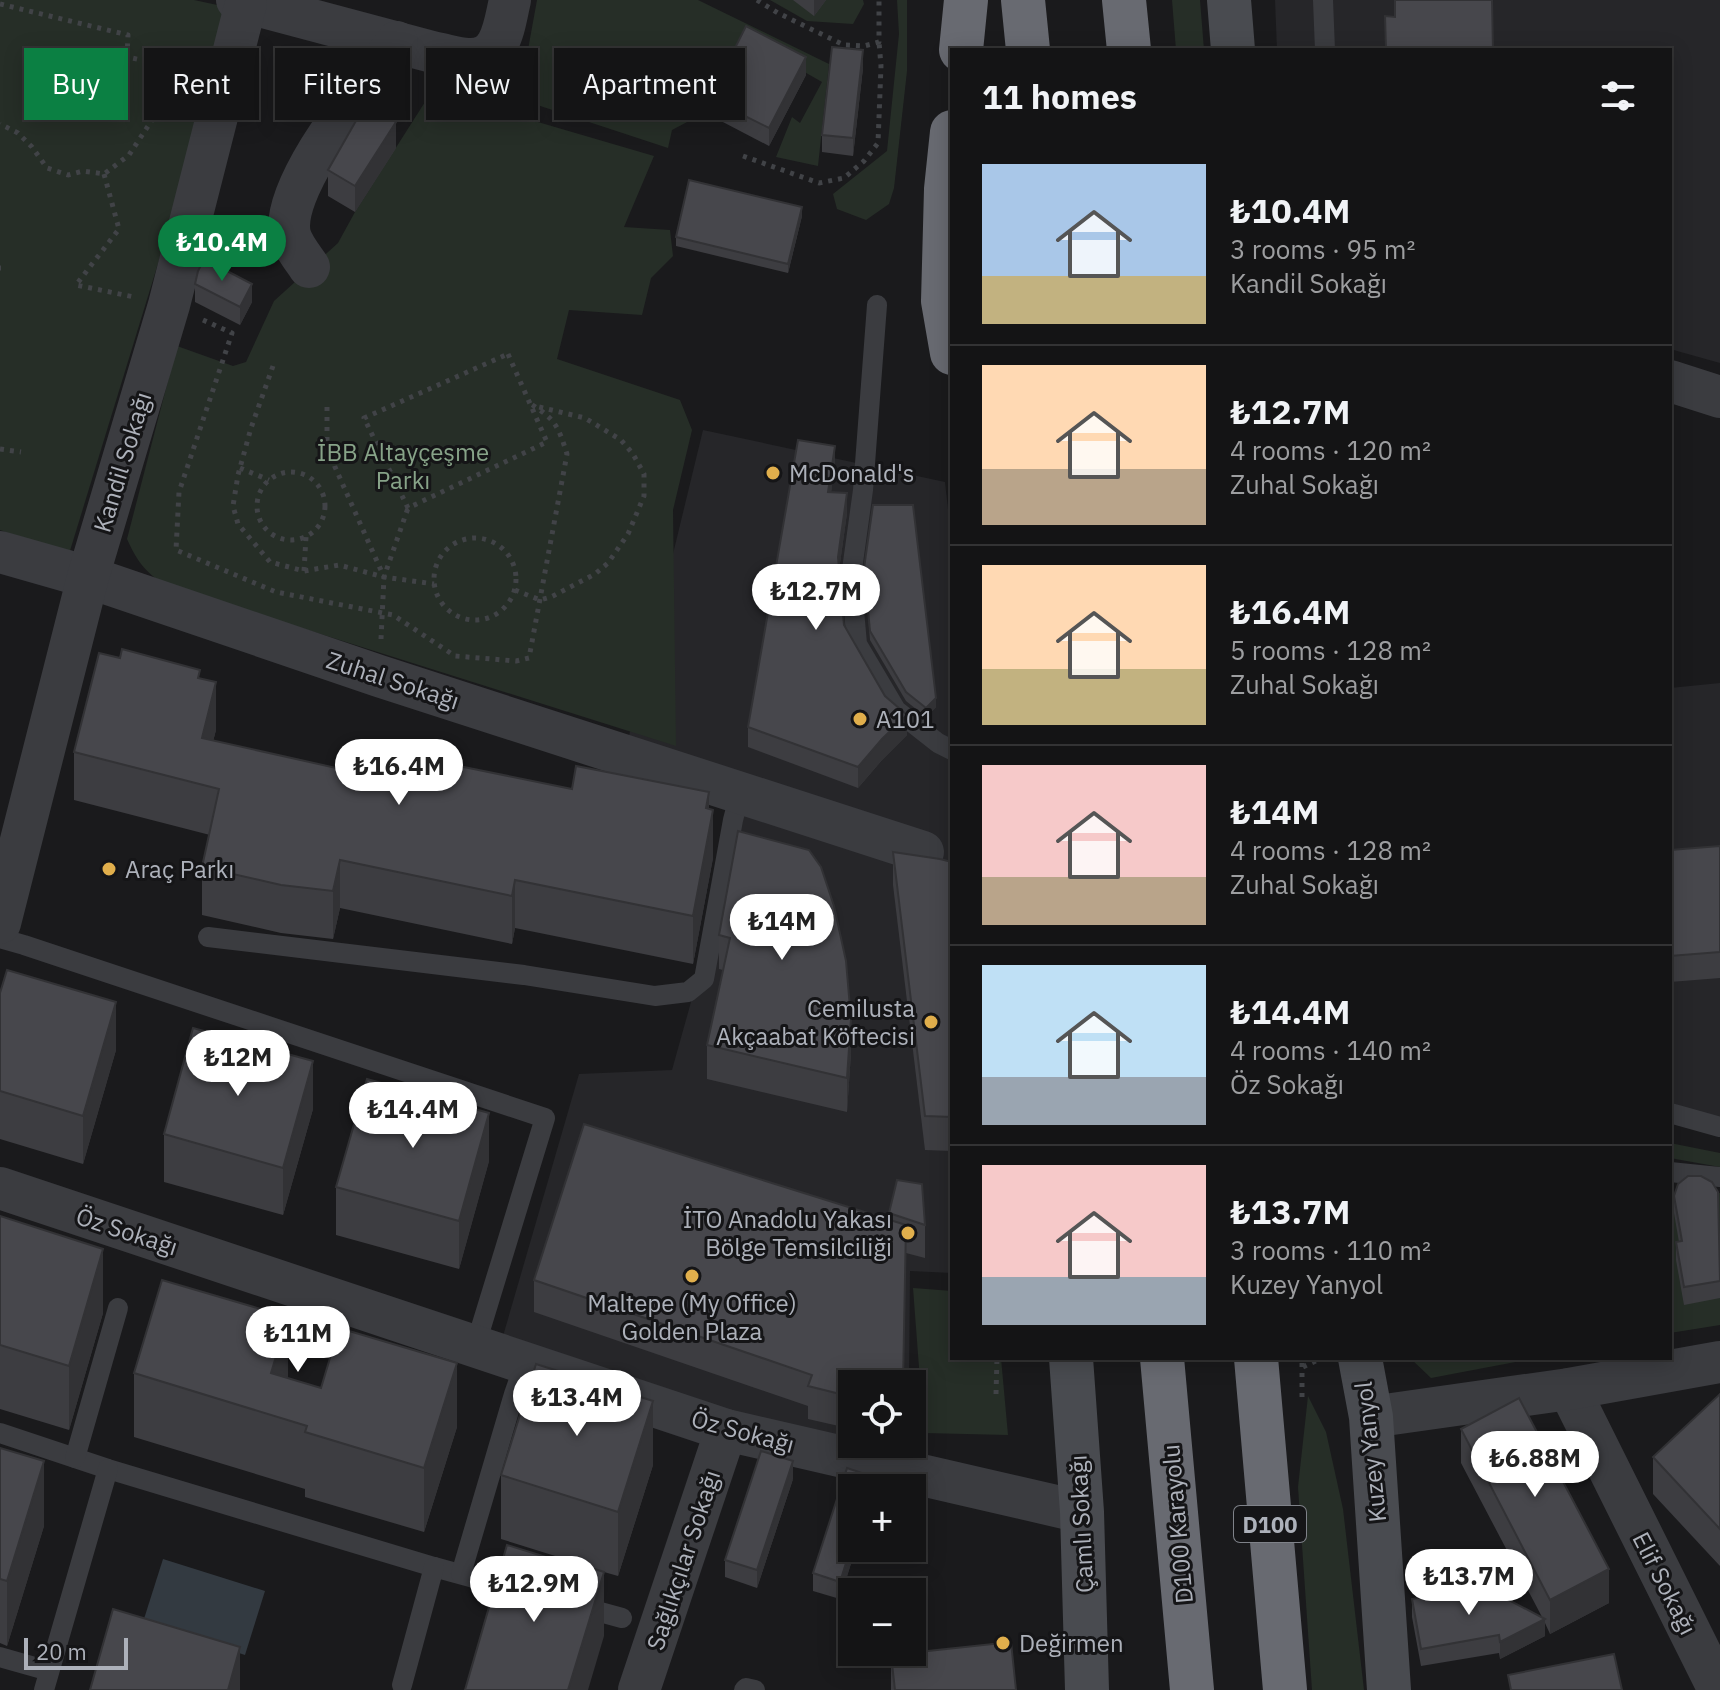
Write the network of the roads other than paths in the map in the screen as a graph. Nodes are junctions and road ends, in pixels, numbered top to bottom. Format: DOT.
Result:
graph roads {
  1 [pos="510,0"];
  2 [pos="966,0"];
  3 [pos="1023,0"];
  4 [pos="1124,0"];
  5 [pos="1229,0"];
  6 [pos="1323,0"];
  7 [pos="242,1"];
  8 [pos="320,11"];
  9 [pos="397,42"];
  10 [pos="961,48"];
  11 [pos="1028,48"];
  12 [pos="1129,48"];
  13 [pos="1233,48"];
  14 [pos="1325,48"];
  15 [pos="950,151"];
  16 [pos="309,267"];
  17 [pos="877,305"];
  18 [pos="950,341"];
  19 [pos="1672,382"];
  20 [pos="1720,397"];
  21 [pos="0,552"];
  22 [pos="88,577"];
  23 [pos="950,749"];
  24 [pos="740,793"];
  25 [pos="942,859"];
  26 [pos="0,923"];
  27 [pos="208,937"];
  28 [pos="0,938"];
  29 [pos="1672,1114"];
  30 [pos="1720,1127"];
  31 [pos="1672,1172"];
  32 [pos="1720,1177"];
  33 [pos="0,1188"];
  34 [pos="118,1308"];
  35 [pos="475,1347"];
  36 [pos="1071,1360"];
  37 [pos="1256,1360"];
  38 [pos="1360,1360"];
  39 [pos="1720,1362"];
  40 [pos="525,1363"];
  41 [pos="1158,1370"];
  42 [pos="1569,1389"];
  43 [pos="1371,1417"];
  44 [pos="726,1430"];
  45 [pos="0,1433"];
  46 [pos="75,1458"];
  47 [pos="108,1469"];
  48 [pos="1082,1512"];
  49 [pos="434,1567"];
  50 [pos="461,1574"];
  51 [pos="534,1594"];
  52 [pos="563,1602"];
  53 [pos="622,1618"];
  54 [pos="0,1657"];
  55 [pos="46,1680"];
  56 [pos="402,1685"];
  57 [pos="639,1690"];
  58 [pos="744,1690"];
  59 [pos="755,1690"];
  60 [pos="1087,1690"];
  61 [pos="1192,1690"];
  62 [pos="1285,1690"];
  63 [pos="1389,1690"];
  64 [pos="1719,1690"];
  1 -- 9 [label="street"];
  2 -- 10 [label="highway"];
  3 -- 11 [label="highway"];
  4 -- 12 [label="highway"];
  5 -- 13 [label="main road"];
  6 -- 14 [label="lane"];
  7 -- 8 [label="street"];
  7 -- 22 [label="street, Kandil Sokağı"];
  8 -- 9 [label="street"];
  9 -- 16 [label="street"];
  15 -- 18 [label="highway"];
  17 -- 23 [label="lane"];
  19 -- 20 [label="street"];
  21 -- 22 [label="street, Zuhal Sokağı"];
  22 -- 24 [label="street, Zuhal Sokağı"];
  22 -- 26 [label="street, Kandil Sokağı"];
  24 -- 25 [label="street, Zuhal Sokağı"];
  24 -- 27 [label="lane"];
  28 -- 35 [label="lane"];
  29 -- 30 [label="lane"];
  31 -- 32 [label="lane"];
  33 -- 35 [label="street, Öz Sokağı"];
  34 -- 46 [label="lane"];
  35 -- 40 [label="street, Öz Sokağı"];
  36 -- 48 [label="main road, Çamlı Sokağı"];
  37 -- 62 [label="highway, D100"];
  38 -- 43 [label="main road, Kuzey Yanyol"];
  39 -- 42 [label="street"];
  40 -- 44 [label="street, Öz Sokağı"];
  40 -- 50 [label="lane"];
  41 -- 61 [label="highway, D100 Karayolu"];
  42 -- 43 [label="street"];
  42 -- 64 [label="street, Elif Sokağı"];
  43 -- 63 [label="main road, Kuzey Yanyol"];
  44 -- 48 [label="street, Öz Sokağı"];
  44 -- 57 [label="street, Sağlıkçılar Sokağı"];
  45 -- 46 [label="lane"];
  46 -- 47 [label="lane"];
  47 -- 49 [label="lane"];
  47 -- 55 [label="lane"];
  48 -- 60 [label="main road, Çamlı Sokağı"];
  49 -- 50 [label="lane"];
  49 -- 56 [label="lane"];
  50 -- 51 [label="lane"];
  52 -- 53 [label="lane"];
  54 -- 55 [label="lane"];
  58 -- 59 [label="lane"];
}
